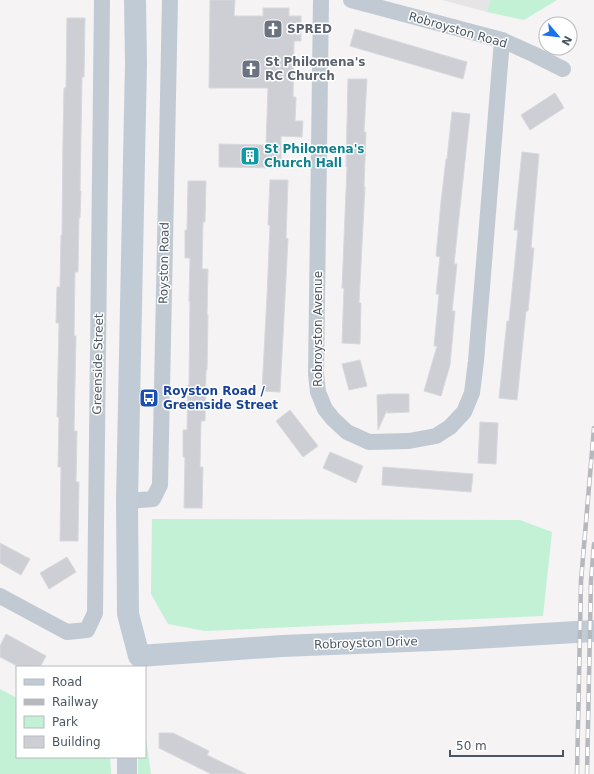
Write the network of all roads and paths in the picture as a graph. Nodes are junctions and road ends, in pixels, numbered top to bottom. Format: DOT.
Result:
graph roads {
  1 [pos="102,0"];
  2 [pos="135,0"];
  3 [pos="170,0"];
  4 [pos="321,0"];
  5 [pos="351,0"];
  6 [pos="502,40"];
  7 [pos="563,69"];
  8 [pos="127,501"];
  9 [pos="0,596"];
  10 [pos="594,631"];
  11 [pos="138,661"];
  12 [pos="127,758"];
  13 [pos="127,774"];
  1 -- 9 [label="street, Greenside Street"];
  2 -- 8 [label="main road"];
  3 -- 8 [label="street, Royston Road"];
  4 -- 6 [label="street, Robroyston Avenue"];
  5 -- 6 [label="street, Robroyston Road"];
  6 -- 7 [label="street, Robroyston Road"];
  8 -- 11 [label="main road"];
  10 -- 11 [label="main road, Robroyston Drive"];
  12 -- 13 [label="street"];
}
